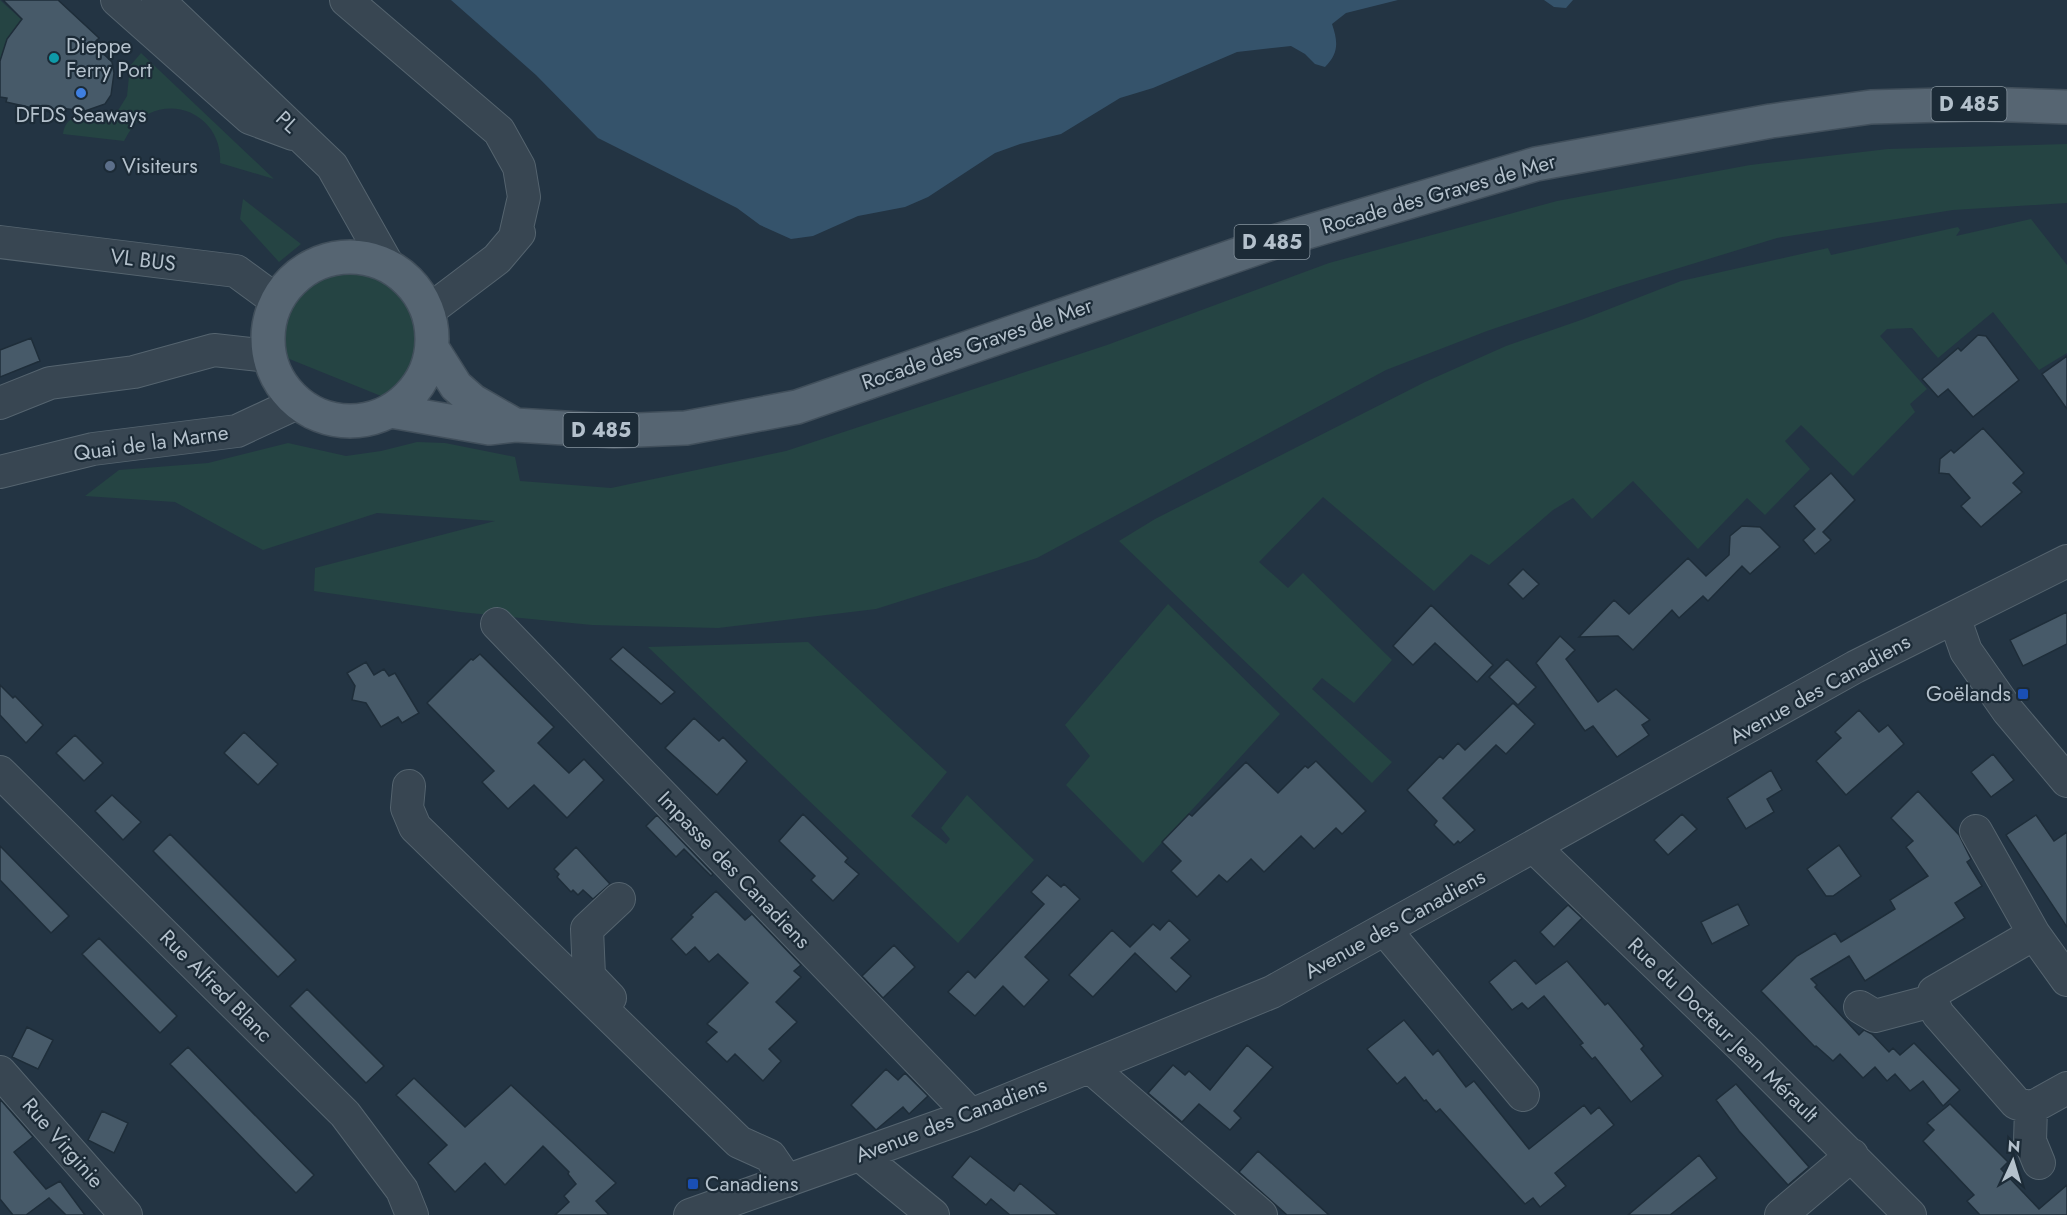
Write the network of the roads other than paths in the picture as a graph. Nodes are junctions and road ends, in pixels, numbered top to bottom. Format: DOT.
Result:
graph roads {
  1 [pos="117,0"];
  2 [pos="158,0"];
  3 [pos="345,0"];
  4 [pos="2067,107"];
  5 [pos="305,139"];
  6 [pos="0,242"];
  7 [pos="388,267"];
  8 [pos="277,301"];
  9 [pos="428,312"];
  10 [pos="432,348"];
  11 [pos="269,356"];
  12 [pos="90,378"];
  13 [pos="0,403"];
  14 [pos="297,403"];
  15 [pos="391,411"];
  16 [pos="0,417"];
  17 [pos="515,425"];
  18 [pos="0,472"];
  19 [pos="2067,561"];
  20 [pos="1949,620"];
  21 [pos="497,624"];
  22 [pos="0,772"];
  23 [pos="2067,781"];
  24 [pos="410,786"];
  25 [pos="1976,831"];
  26 [pos="1534,847"];
  27 [pos="620,899"];
  28 [pos="1386,931"];
  29 [pos="2034,934"];
  30 [pos="2067,980"];
  31 [pos="1932,1001"];
  32 [pos="1860,1007"];
  33 [pos="1090,1067"];
  34 [pos="0,1072"];
  35 [pos="2067,1088"];
  36 [pos="1523,1095"];
  37 [pos="2031,1108"];
  38 [pos="971,1115"];
  39 [pos="860,1155"];
  40 [pos="1852,1155"];
  41 [pos="2039,1163"];
  42 [pos="778,1168"];
  43 [pos="126,1215"];
  44 [pos="412,1215"];
  45 [pos="690,1215"];
  46 [pos="933,1215"];
  47 [pos="1261,1215"];
  48 [pos="1781,1215"];
  49 [pos="1910,1215"];
  1 -- 5 [label="street"];
  2 -- 5 [label="street, PL"];
  3 -- 9 [label="street"];
  4 -- 17 [label="main road, Rocade des Graves de Mer / D 485"];
  5 -- 7 [label="street, PL"];
  6 -- 8 [label="street, VL BUS"];
  7 -- 8 [label="main road"];
  7 -- 9 [label="main road"];
  8 -- 11 [label="main road"];
  9 -- 10 [label="main road"];
  10 -- 15 [label="main road"];
  10 -- 17 [label="main road, D 485"];
  11 -- 12 [label="street"];
  11 -- 14 [label="main road"];
  12 -- 13 [label="street"];
  12 -- 16 [label="street"];
  14 -- 15 [label="main road"];
  14 -- 18 [label="street, Quai de la Marne"];
  15 -- 17 [label="main road, Rocade des Graves de Mer"];
  19 -- 20 [label="street, Avenue des Canadiens"];
  20 -- 23 [label="street"];
  20 -- 26 [label="street, Avenue des Canadiens"];
  21 -- 38 [label="street, Impasse des Canadiens"];
  22 -- 44 [label="street, Rue Alfred Blanc"];
  24 -- 42 [label="street"];
  25 -- 29 [label="street"];
  26 -- 28 [label="street, Avenue des Canadiens"];
  26 -- 40 [label="street, Rue du Docteur Jean Mérault"];
  27 -- 42 [label="street"];
  28 -- 33 [label="street, Avenue des Canadiens"];
  28 -- 36 [label="street"];
  29 -- 30 [label="street"];
  29 -- 31 [label="street"];
  31 -- 32 [label="street"];
  31 -- 37 [label="street"];
  33 -- 38 [label="street, Avenue des Canadiens"];
  33 -- 47 [label="street"];
  34 -- 43 [label="street, Rue Virginie"];
  35 -- 37 [label="street"];
  37 -- 41 [label="street"];
  38 -- 39 [label="street, Avenue des Canadiens"];
  39 -- 42 [label="street, Avenue des Canadiens"];
  39 -- 46 [label="street"];
  40 -- 48 [label="street"];
  40 -- 49 [label="street, Rue du Docteur Jean Mérault"];
  42 -- 45 [label="street, Avenue des Canadiens"];
}
